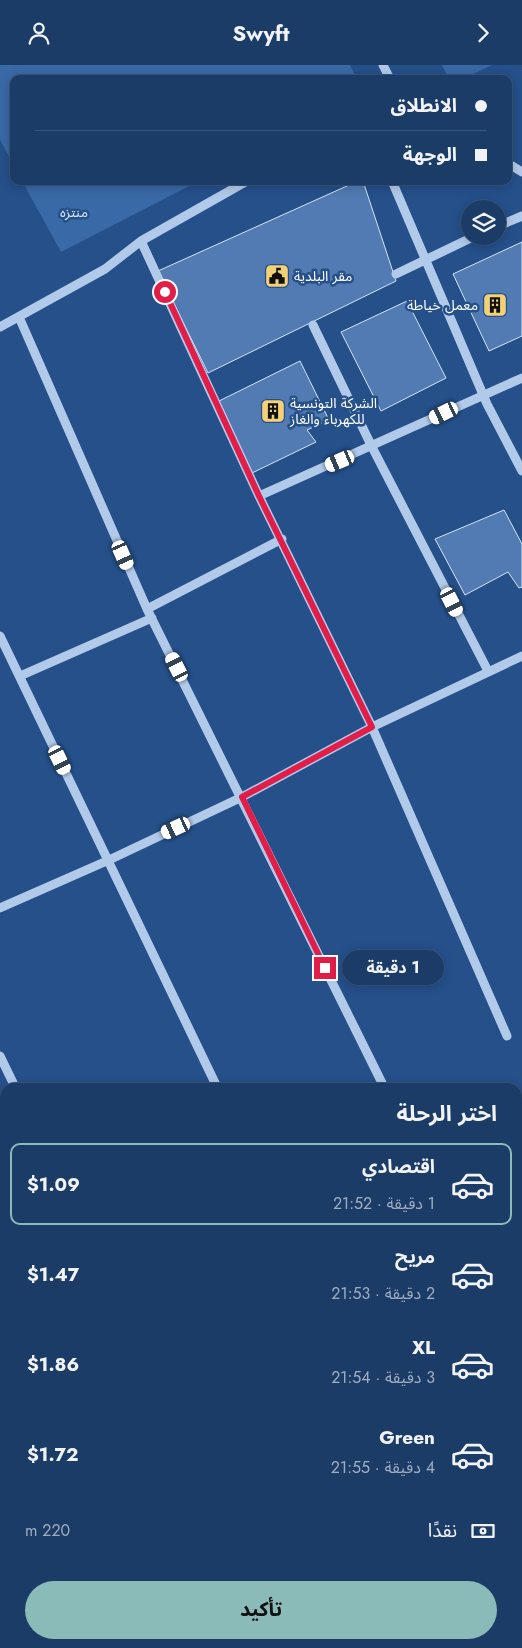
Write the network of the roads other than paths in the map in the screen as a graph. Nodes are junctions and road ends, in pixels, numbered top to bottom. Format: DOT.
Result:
graph roads {
  1 [pos="240,185"];
  2 [pos="394,185"];
  3 [pos="522,215"];
  4 [pos="506,222"];
  5 [pos="141,241"];
  6 [pos="461,243"];
  7 [pos="424,260"];
  8 [pos="396,273"];
  9 [pos="19,317"];
  10 [pos="312,325"];
  11 [pos="0,327"];
  12 [pos="522,378"];
  13 [pos="483,394"];
  14 [pos="372,447"];
  15 [pos="522,471"];
  16 [pos="259,496"];
  17 [pos="282,539"];
  18 [pos="148,609"];
  19 [pos="152,618"];
  20 [pos="0,636"];
  21 [pos="522,656"];
  22 [pos="488,671"];
  23 [pos="20,676"];
  24 [pos="372,727"];
  25 [pos="242,797"];
  26 [pos="109,860"];
  27 [pos="0,908"];
  28 [pos="507,1036"];
  29 [pos="0,1055"];
  30 [pos="13,1083"];
  31 [pos="215,1083"];
  32 [pos="382,1083"];
  1 -- 5 [label="street"];
  2 -- 7 [label="street"];
  3 -- 4 [label="street"];
  5 -- 9 [label="street"];
  5 -- 16 [label="street"];
  6 -- 7 [label="street"];
  7 -- 8 [label="street"];
  7 -- 13 [label="street"];
  9 -- 11 [label="street"];
  9 -- 18 [label="street"];
  10 -- 14 [label="street"];
  12 -- 13 [label="street"];
  13 -- 14 [label="street"];
  13 -- 15 [label="street"];
  14 -- 16 [label="street"];
  14 -- 22 [label="street"];
  16 -- 17 [label="street"];
  17 -- 18 [label="street"];
  17 -- 24 [label="street"];
  18 -- 19 [label="street"];
  19 -- 23 [label="street"];
  19 -- 25 [label="street"];
  20 -- 23 [label="street"];
  21 -- 22 [label="street"];
  22 -- 24 [label="street"];
  23 -- 26 [label="street"];
  24 -- 25 [label="street"];
  24 -- 28 [label="street"];
  25 -- 26 [label="street"];
  25 -- 32 [label="street"];
  26 -- 27 [label="street"];
  26 -- 31 [label="street"];
  29 -- 30 [label="street"];
}
